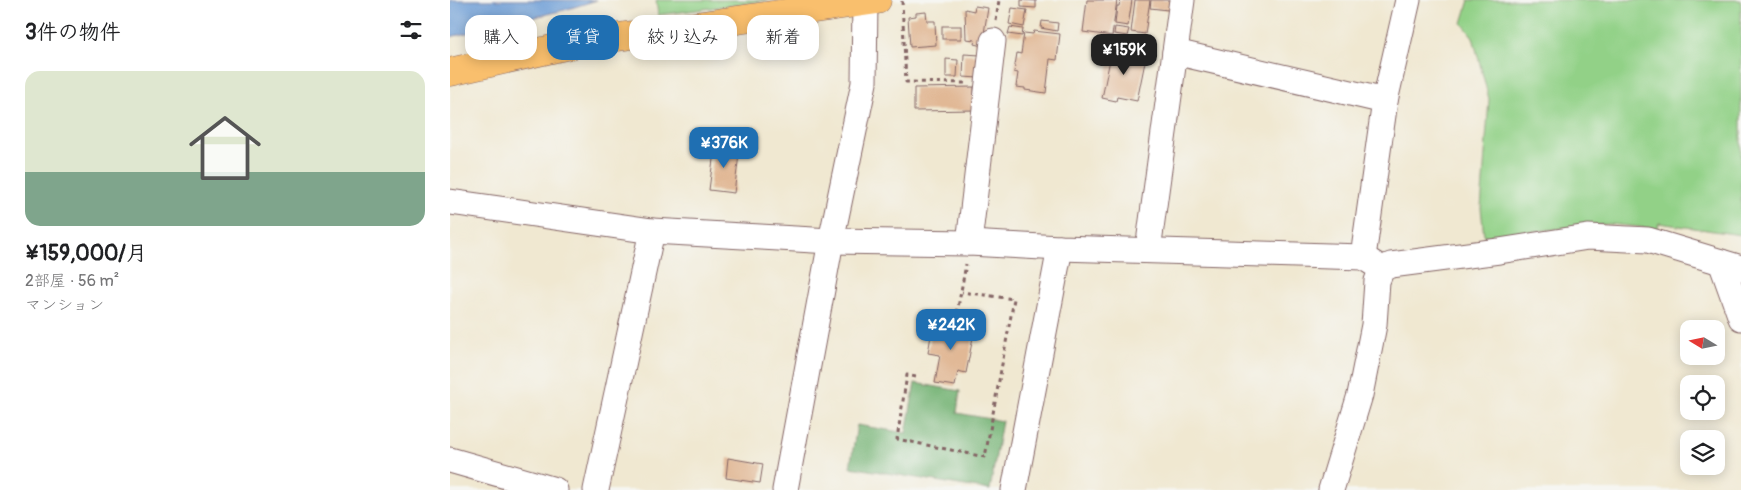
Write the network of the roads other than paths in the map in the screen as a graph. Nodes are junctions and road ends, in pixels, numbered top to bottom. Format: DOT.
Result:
graph roads {
  1 [pos="1182,0"];
  2 [pos="1408,0"];
  3 [pos="871,1"];
  4 [pos="993,41"];
  5 [pos="1175,52"];
  6 [pos="450,72"];
  7 [pos="1385,101"];
  8 [pos="450,202"];
  9 [pos="652,231"];
  10 [pos="831,241"];
  11 [pos="969,243"];
  12 [pos="1060,248"];
  13 [pos="1148,250"];
  14 [pos="1372,263"];
  15 [pos="1731,265"];
  16 [pos="1741,318"];
  17 [pos="450,460"];
  18 [pos="555,490"];
  19 [pos="596,490"];
  20 [pos="785,490"];
  21 [pos="1014,490"];
  22 [pos="1332,490"];
  1 -- 5 [label="street"];
  2 -- 7 [label="street"];
  3 -- 6 [label="main road"];
  3 -- 10 [label="street"];
  4 -- 11 [label="street"];
  5 -- 7 [label="street"];
  5 -- 13 [label="street"];
  7 -- 14 [label="street"];
  8 -- 9 [label="street"];
  9 -- 10 [label="street"];
  9 -- 19 [label="street"];
  10 -- 11 [label="street"];
  10 -- 20 [label="street"];
  11 -- 12 [label="street"];
  12 -- 13 [label="street"];
  12 -- 21 [label="street"];
  13 -- 14 [label="street"];
  14 -- 15 [label="street"];
  14 -- 22 [label="street"];
  15 -- 16 [label="street"];
  17 -- 18 [label="street"];
}
